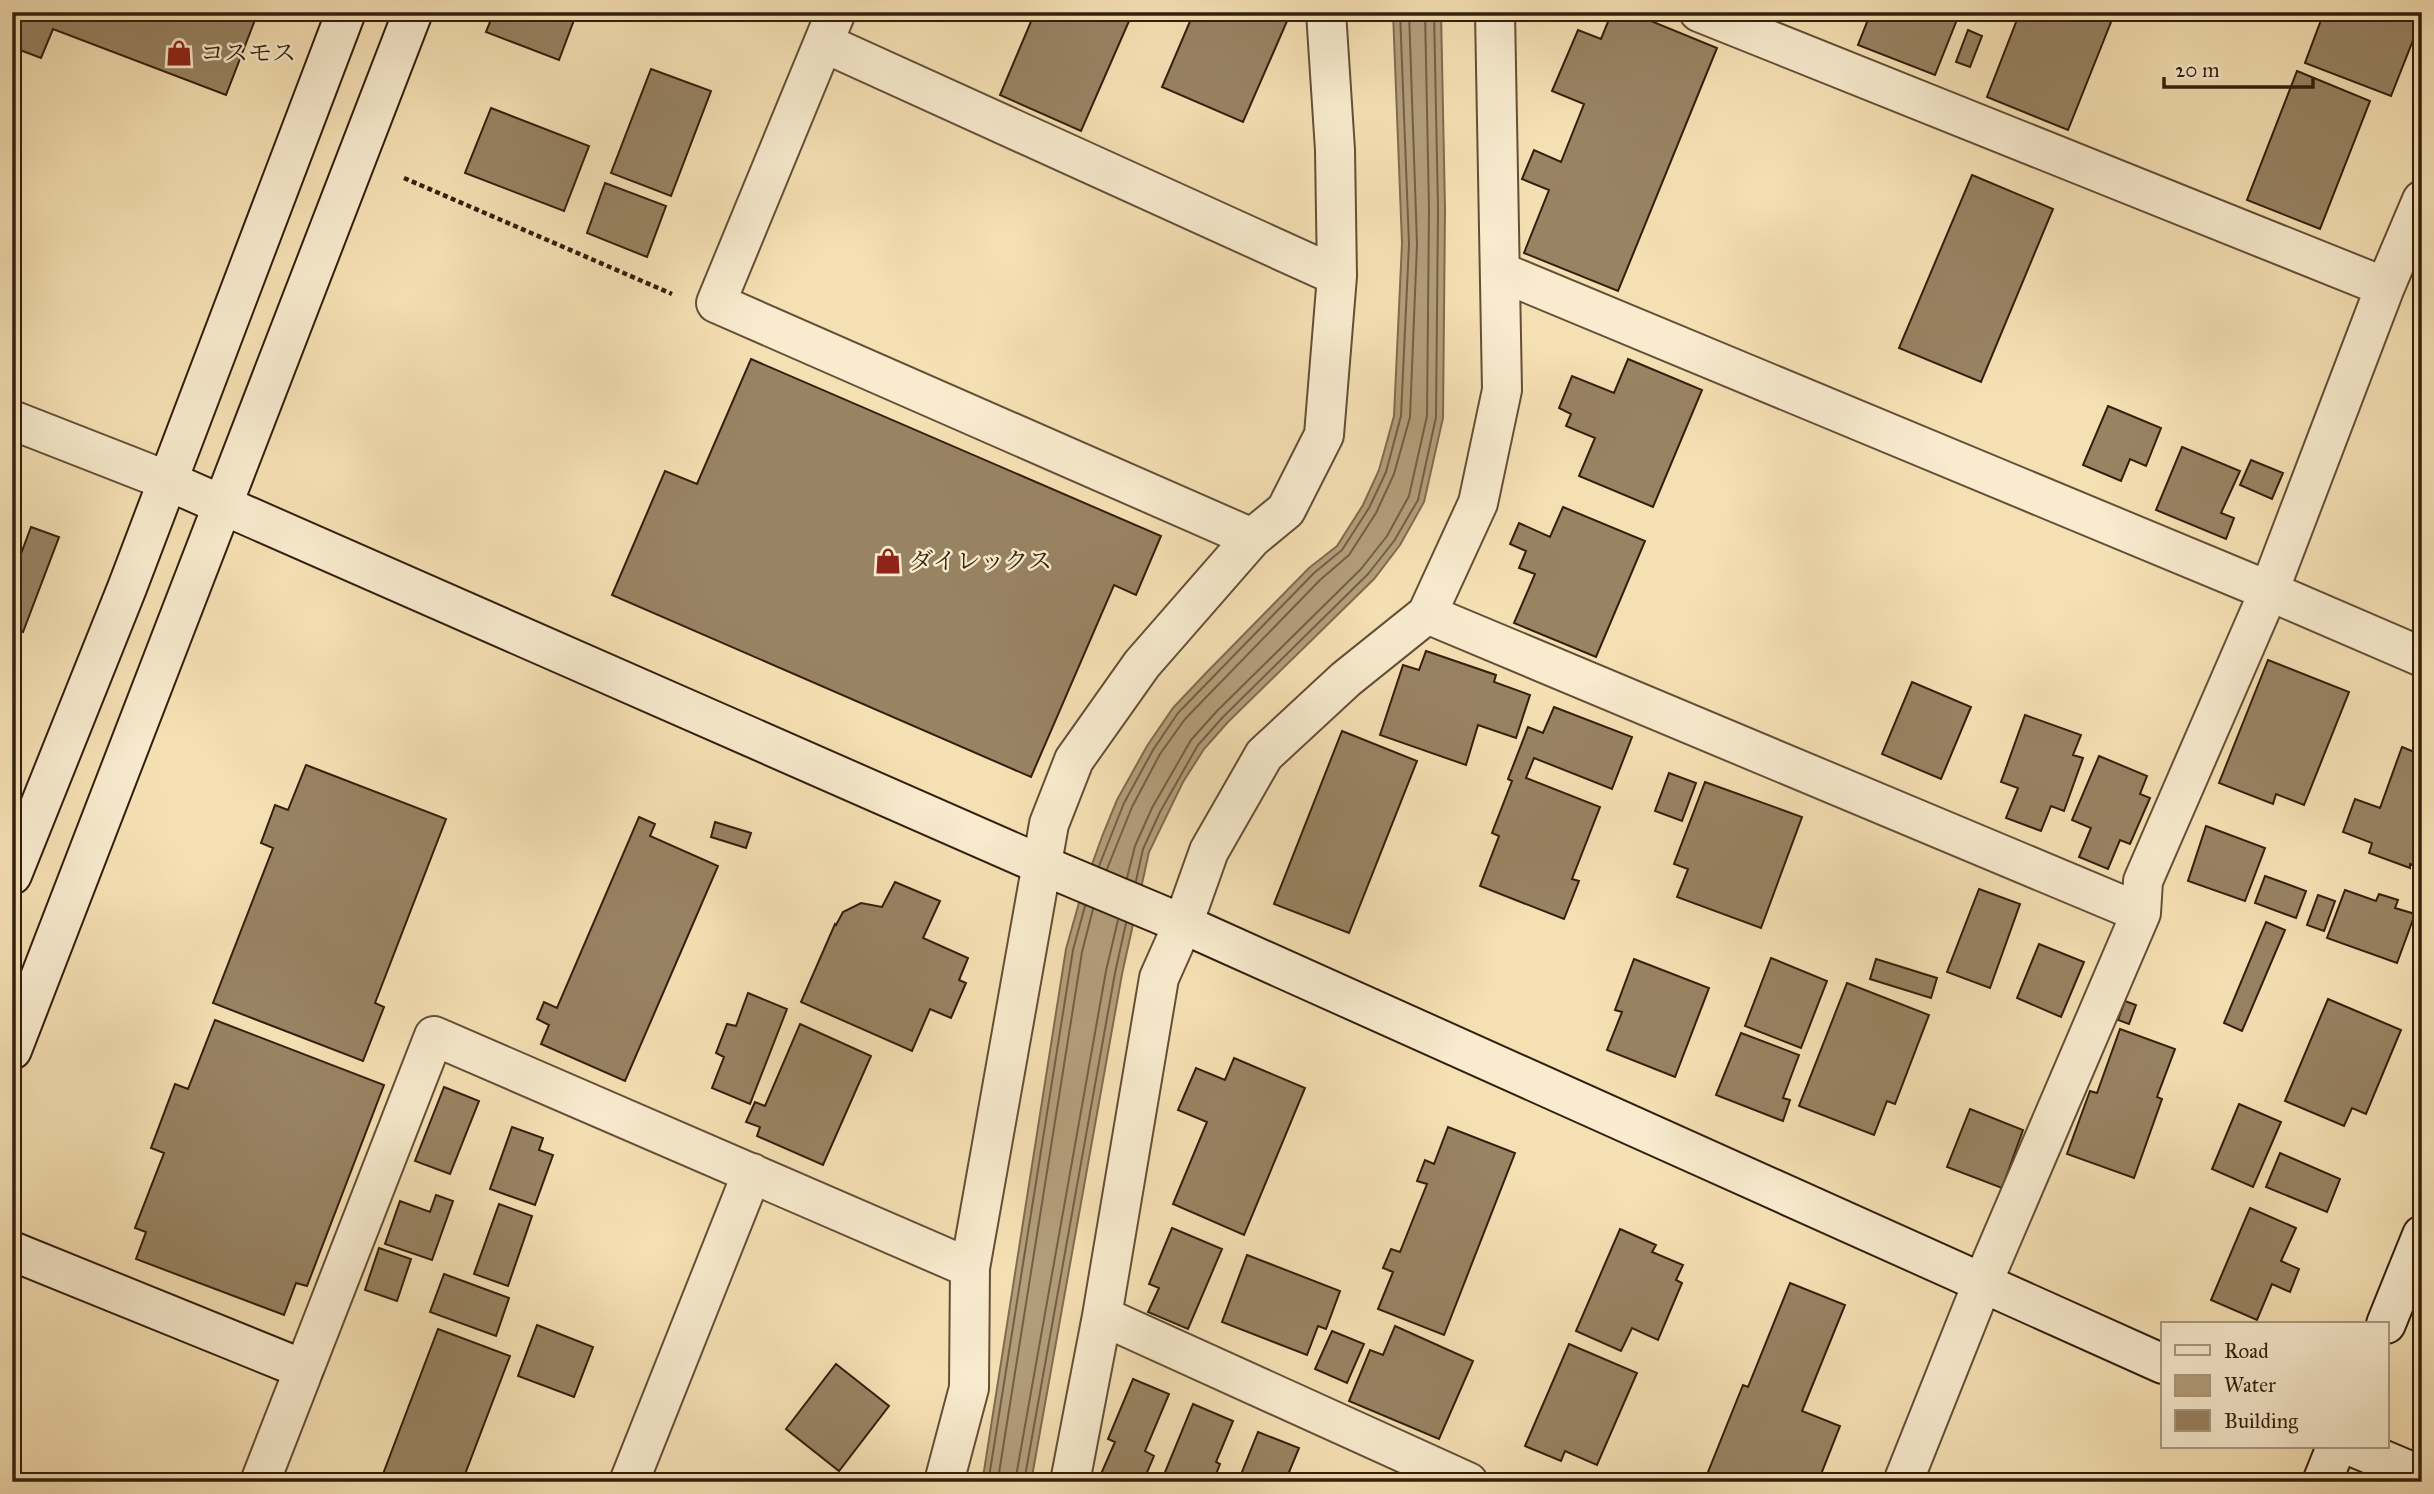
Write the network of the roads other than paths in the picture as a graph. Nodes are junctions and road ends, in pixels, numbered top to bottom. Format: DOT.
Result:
graph roads {
  1 [pos="346,12"];
  2 [pos="413,12"];
  3 [pos="1326,12"];
  4 [pos="1494,12"];
  5 [pos="1699,12"];
  6 [pos="830,28"];
  7 [pos="2422,200"];
  8 [pos="1501,272"];
  9 [pos="1337,276"];
  10 [pos="2385,287"];
  11 [pos="12,420"];
  12 [pos="168,481"];
  13 [pos="223,505"];
  14 [pos="1252,538"];
  15 [pos="2269,591"];
  16 [pos="1427,614"];
  17 [pos="2422,657"];
  18 [pos="1052,869"];
  19 [pos="12,875"];
  20 [pos="2140,913"];
  21 [pos="1183,924"];
  22 [pos="12,1050"];
  23 [pos="752,1173"];
  24 [pos="2422,1235"];
  25 [pos="12,1251"];
  26 [pos="970,1268"];
  27 [pos="1982,1284"];
  28 [pos="1102,1317"];
  29 [pos="2387,1322"];
  30 [pos="2161,1363"];
  31 [pos="303,1368"];
  32 [pos="2336,1448"];
  33 [pos="2356,1448"];
  34 [pos="2422,1476"];
  35 [pos="260,1482"];
  36 [pos="629,1482"];
  37 [pos="944,1482"];
  38 [pos="1070,1482"];
  39 [pos="1468,1482"];
  40 [pos="1903,1482"];
  41 [pos="2322,1482"];
  1 -- 12 [label="street"];
  2 -- 13 [label="street"];
  3 -- 9 [label="street"];
  4 -- 8 [label="street"];
  5 -- 10 [label="street"];
  6 -- 9 [label="street"];
  6 -- 14 [label="street"];
  7 -- 10 [label="street"];
  8 -- 15 [label="street"];
  8 -- 16 [label="street"];
  9 -- 14 [label="street"];
  10 -- 15 [label="street"];
  11 -- 12 [label="street"];
  12 -- 13 [label="street"];
  12 -- 19 [label="street"];
  13 -- 18 [label="street"];
  13 -- 22 [label="street"];
  14 -- 18 [label="street"];
  15 -- 17 [label="street"];
  15 -- 20 [label="street"];
  16 -- 20 [label="street"];
  16 -- 21 [label="street"];
  18 -- 21 [label="street"];
  18 -- 26 [label="street"];
  20 -- 27 [label="street"];
  21 -- 27 [label="street"];
  21 -- 28 [label="street"];
  23 -- 26 [label="street"];
  23 -- 31 [label="street"];
  23 -- 36 [label="street"];
  24 -- 29 [label="street"];
  25 -- 31 [label="street"];
  26 -- 37 [label="street"];
  27 -- 30 [label="street"];
  27 -- 40 [label="street"];
  28 -- 38 [label="street"];
  28 -- 39 [label="street"];
  31 -- 35 [label="street"];
  32 -- 41 [label="street"];
  33 -- 34 [label="street"];
}
